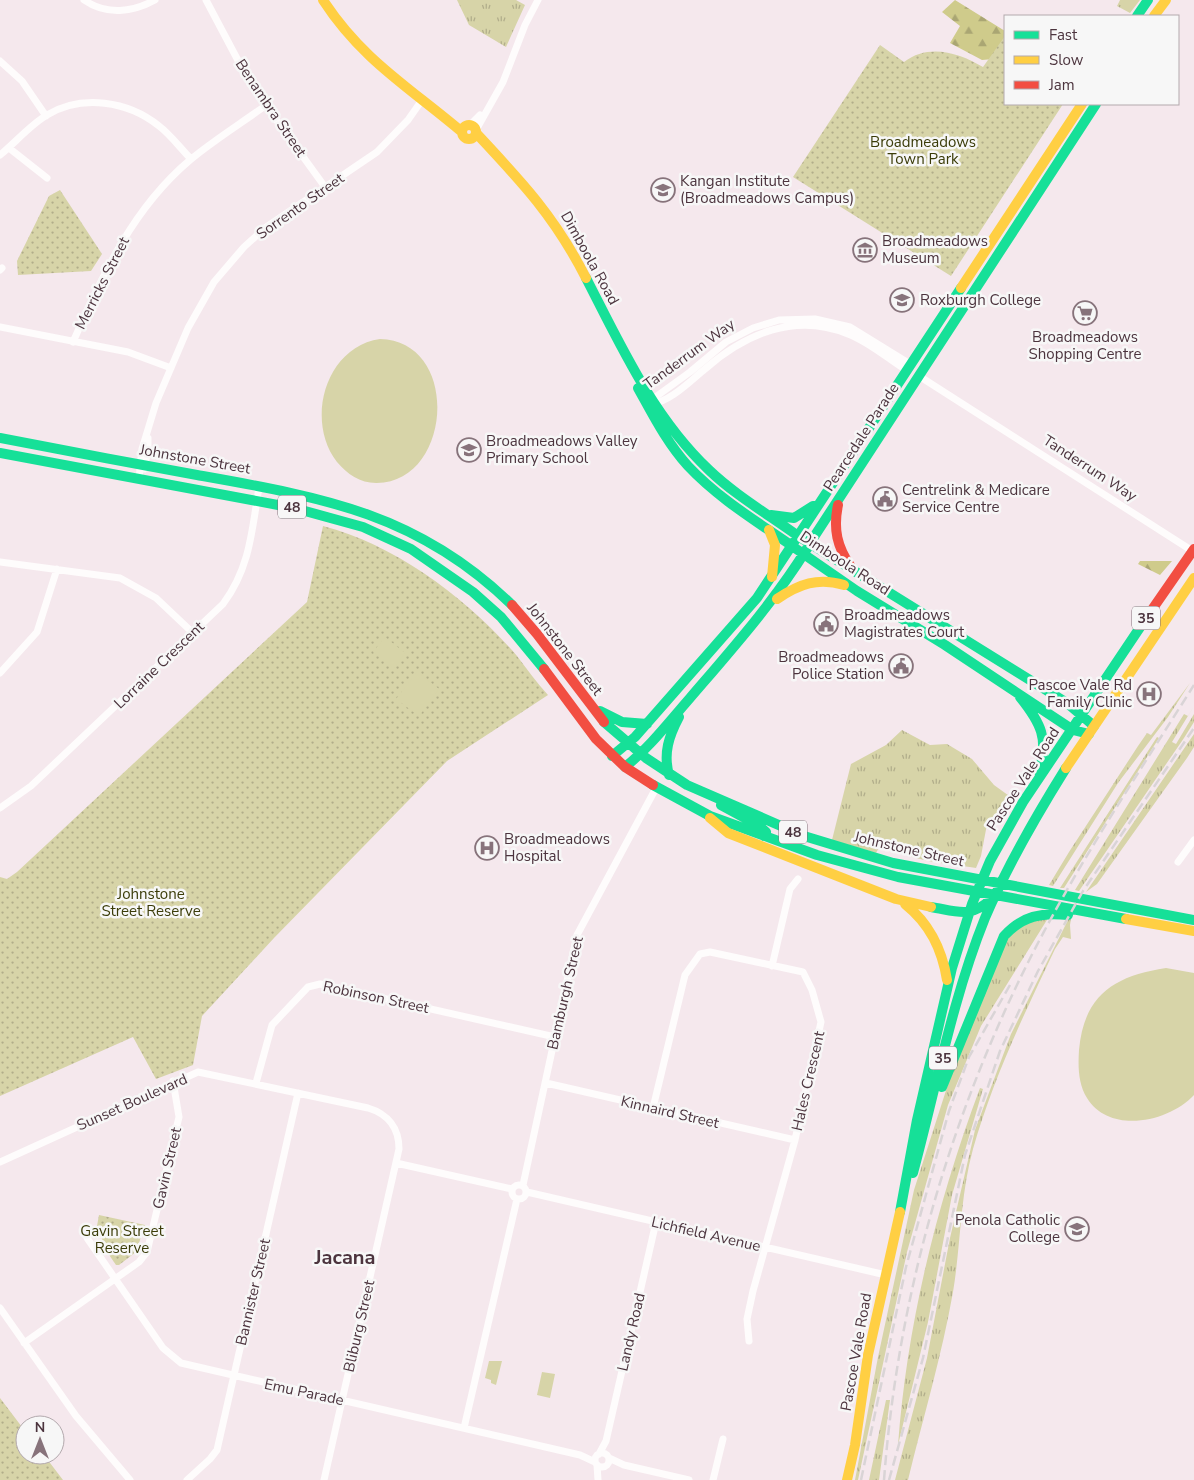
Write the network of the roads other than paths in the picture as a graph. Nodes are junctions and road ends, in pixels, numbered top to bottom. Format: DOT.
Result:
graph roads {
  1 [pos="84,0"];
  2 [pos="155,0"];
  3 [pos="206,0"];
  4 [pos="323,0"];
  5 [pos="538,0"];
  6 [pos="1148,0"];
  7 [pos="1166,0"];
  8 [pos="1138,15"];
  9 [pos="1155,15"];
  10 [pos="0,61"];
  11 [pos="422,100"];
  12 [pos="1081,105"];
  13 [pos="1095,105"];
  14 [pos="265,106"];
  15 [pos="46,116"];
  16 [pos="471,131"];
  17 [pos="9,148"];
  18 [pos="0,155"];
  19 [pos="191,160"];
  20 [pos="47,178"];
  21 [pos="325,187"];
  22 [pos="0,327"];
  23 [pos="73,342"];
  24 [pos="908,367"];
  25 [pos="171,368"];
  26 [pos="920,376"];
  27 [pos="651,402"];
  28 [pos="0,438"];
  29 [pos="0,453"];
  30 [pos="142,465"];
  31 [pos="710,471"];
  32 [pos="139,480"];
  33 [pos="703,480"];
  34 [pos="259,487"];
  35 [pos="839,499"];
  36 [pos="257,500"];
  37 [pos="819,501"];
  38 [pos="763,512"];
  39 [pos="378,517"];
  40 [pos="768,528"];
  41 [pos="372,530"];
  42 [pos="798,536"];
  43 [pos="810,543"];
  44 [pos="792,546"];
  45 [pos="1193,551"];
  46 [pos="804,553"];
  47 [pos="0,562"];
  48 [pos="851,567"];
  49 [pos="57,569"];
  50 [pos="772,578"];
  51 [pos="1194,578"];
  52 [pos="852,588"];
  53 [pos="770,604"];
  54 [pos="193,633"];
  55 [pos="713,647"];
  56 [pos="726,657"];
  57 [pos="0,673"];
  58 [pos="1013,689"];
  59 [pos="688,700"];
  60 [pos="587,702"];
  61 [pos="1082,714"];
  62 [pos="647,724"];
  63 [pos="1073,730"];
  64 [pos="1091,730"];
  65 [pos="628,744"];
  66 [pos="642,754"];
  67 [pos="612,756"];
  68 [pos="625,767"];
  69 [pos="669,775"];
  70 [pos="1035,782"];
  71 [pos="656,788"];
  72 [pos="714,798"];
  73 [pos="0,808"];
  74 [pos="697,810"];
  75 [pos="764,836"];
  76 [pos="1194,840"];
  77 [pos="1178,862"];
  78 [pos="798,879"];
  79 [pos="999,891"];
  80 [pos="896,899"];
  81 [pos="969,913"];
  82 [pos="1091,914"];
  83 [pos="1194,920"];
  84 [pos="1194,930"];
  85 [pos="772,966"];
  86 [pos="947,988"];
  87 [pos="555,1037"];
  88 [pos="173,1082"];
  89 [pos="256,1083"];
  90 [pos="546,1083"];
  91 [pos="298,1093"];
  92 [pos="653,1108"];
  93 [pos="928,1119"];
  94 [pos="795,1140"];
  95 [pos="0,1162"];
  96 [pos="396,1163"];
  97 [pos="523,1185"];
  98 [pos="512,1189"];
  99 [pos="527,1192"];
  100 [pos="517,1199"];
  101 [pos="656,1222"];
  102 [pos="896,1229"];
  103 [pos="86,1238"];
  104 [pos="766,1247"];
  105 [pos="886,1275"];
  106 [pos="115,1279"];
  107 [pos="0,1308"];
  108 [pos="749,1341"];
  109 [pos="24,1343"];
  110 [pos="233,1376"];
  111 [pos="342,1400"];
  112 [pos="464,1428"];
  113 [pos="723,1439"];
  114 [pos="606,1441"];
  115 [pos="608,1457"];
  116 [pos="597,1459"];
  117 [pos="624,1465"];
  118 [pos="606,1466"];
  119 [pos="130,1480"];
  120 [pos="187,1480"];
  121 [pos="324,1480"];
  122 [pos="598,1480"];
  123 [pos="689,1480"];
  124 [pos="714,1480"];
  125 [pos="846,1480"];
  1 -- 2 [label="street"];
  3 -- 14 [label="street, Benambra Street"];
  4 -- 11 [label="main road, Dimboola Road"];
  5 -- 16 [label="street"];
  6 -- 8 [label="main road"];
  7 -- 9 [label="main road"];
  10 -- 15 [label="street"];
  11 -- 16 [label="main road, Dimboola Road"];
  11 -- 21 [label="street, Sorrento Street"];
  12 -- 24 [label="main road, Pearcedale Parade"];
  13 -- 26 [label="main road, Pearcedale Parade"];
  14 -- 19 [label="street, Merricks Street"];
  14 -- 21 [label="street, Benambra Street"];
  15 -- 17 [label="street"];
  15 -- 19 [label="street"];
  16 -- 27 [label="main road, Dimboola Road"];
  17 -- 18 [label="street"];
  17 -- 20 [label="street"];
  19 -- 23 [label="street, Merricks Street"];
  21 -- 25 [label="street, Sorrento Street"];
  22 -- 23 [label="street"];
  23 -- 25 [label="street"];
  24 -- 26 [label="main road, Tanderrum Way"];
  24 -- 27 [label="street, Tanderrum Way"];
  24 -- 37 [label="main road, Pearcedale Parade"];
  25 -- 30 [label="street, Sorrento Street"];
  26 -- 35 [label="main road, Pearcedale Parade"];
  26 -- 45 [label="street, Tanderrum Way"];
  27 -- 31 [label="main road, Dimboola Road"];
  27 -- 33 [label="main road, Dimboola Road"];
  28 -- 30 [label="main road, Johnstone Street / 48"];
  29 -- 32 [label="main road, Johnstone Street / 48"];
  30 -- 32 [label="street, Sorrento Street"];
  30 -- 34 [label="main road, Johnstone Street / 48"];
  31 -- 33 [label="main road"];
  31 -- 38 [label="main road, Dimboola Road"];
  32 -- 36 [label="main road, Johnstone Street / 48"];
  33 -- 40 [label="main road, Dimboola Road"];
  34 -- 36 [label="street, Lorraine Crescent"];
  34 -- 39 [label="main road, Johnstone Street / 48"];
  35 -- 43 [label="main road, Pearcedale Parade"];
  35 -- 48 [label="main road"];
  36 -- 41 [label="main road, Johnstone Street / 48"];
  36 -- 54 [label="street, Lorraine Crescent"];
  37 -- 38 [label="main road"];
  37 -- 42 [label="main road, Pearcedale Parade"];
  38 -- 42 [label="main road, Dimboola Road"];
  39 -- 41 [label="main road"];
  39 -- 60 [label="main road, Johnstone Street / 48"];
  40 -- 44 [label="main road, Dimboola Road"];
  40 -- 50 [label="main road"];
  41 -- 67 [label="main road, Johnstone Street / 48"];
  42 -- 43 [label="main road, Dimboola Road"];
  42 -- 44 [label="main road, Pearcedale Parade"];
  43 -- 46 [label="main road, Pearcedale Parade"];
  43 -- 48 [label="main road, Dimboola Road"];
  44 -- 46 [label="main road, Dimboola Road"];
  44 -- 50 [label="main road, Pearcedale Parade"];
  45 -- 61 [label="main road, Pascoe Vale Road / 35"];
  46 -- 52 [label="main road, Dimboola Road"];
  46 -- 53 [label="main road, Pearcedale Parade"];
  47 -- 49 [label="street"];
  48 -- 61 [label="main road, Dimboola Road"];
  49 -- 54 [label="street"];
  49 -- 57 [label="street"];
  50 -- 55 [label="main road, Pearcedale Parade"];
  51 -- 64 [label="main road, Pascoe Vale Road / 35"];
  52 -- 53 [label="main road"];
  52 -- 58 [label="main road, Dimboola Road"];
  53 -- 56 [label="main road, Pearcedale Parade"];
  54 -- 73 [label="street, Lorraine Crescent"];
  55 -- 56 [label="main road"];
  55 -- 62 [label="main road, Pearcedale Parade"];
  56 -- 59 [label="main road, Pearcedale Parade"];
  58 -- 63 [label="main road, Dimboola Road"];
  58 -- 70 [label="main road"];
  59 -- 66 [label="main road, Pearcedale Parade"];
  59 -- 69 [label="main road"];
  60 -- 62 [label="main road"];
  60 -- 65 [label="main road, Johnstone Street / 48"];
  61 -- 63 [label="main road, Pascoe Vale Road / 35"];
  61 -- 64 [label="main road, Dimboola Road"];
  62 -- 65 [label="main road, Pearcedale Parade"];
  63 -- 64 [label="main road, Dimboola Road"];
  63 -- 70 [label="main road, Pascoe Vale Road / 35"];
  64 -- 79 [label="main road, Pascoe Vale Road / 35"];
  65 -- 66 [label="main road, Johnstone Street / 48"];
  65 -- 67 [label="main road, Pearcedale Parade"];
  66 -- 68 [label="main road, Pearcedale Parade"];
  66 -- 69 [label="main road, Johnstone Street / 48"];
  67 -- 68 [label="main road, Johnstone Street / 48"];
  68 -- 71 [label="main road, Johnstone Street / 48"];
  69 -- 72 [label="main road, Johnstone Street / 48"];
  70 -- 81 [label="main road, Pascoe Vale Road / 35"];
  71 -- 74 [label="main road, Johnstone Street / 48"];
  71 -- 87 [label="street, Bamburgh Street"];
  72 -- 75 [label="main road"];
  72 -- 83 [label="main road, Johnstone Street / 48"];
  74 -- 75 [label="main road, Johnstone Street / 48"];
  74 -- 80 [label="main road"];
  75 -- 82 [label="main road, Johnstone Street / 48"];
  76 -- 77 [label="street"];
  78 -- 85 [label="street"];
  79 -- 81 [label="main road"];
  79 -- 93 [label="main road, Pascoe Vale Road / 35"];
  80 -- 81 [label="main road"];
  80 -- 86 [label="main road"];
  81 -- 86 [label="main road, Pascoe Vale Road / 35"];
  82 -- 84 [label="main road, 48"];
  82 -- 93 [label="main road"];
  85 -- 92 [label="street, Hales Crescent"];
  85 -- 94 [label="street, Hales Crescent"];
  86 -- 102 [label="main road, Pascoe Vale Road / 35"];
  87 -- 89 [label="street, Robinson Street"];
  87 -- 90 [label="street, Bamburgh Street"];
  88 -- 89 [label="street, Sunset Boulevard"];
  88 -- 95 [label="street, Sunset Boulevard"];
  88 -- 106 [label="street, Gavin Street"];
  89 -- 91 [label="street, Sunset Boulevard"];
  90 -- 92 [label="street, Kinnaird Street"];
  90 -- 97 [label="street, Bamburgh Street"];
  91 -- 96 [label="street, Bliburg Street"];
  91 -- 110 [label="street, Bannister Street"];
  92 -- 94 [label="street, Kinnaird Street"];
  93 -- 102 [label="main road, Pascoe Vale Road / 35"];
  94 -- 104 [label="street, Hales Crescent"];
  96 -- 98 [label="street"];
  96 -- 111 [label="street, Bliburg Street"];
  97 -- 98 [label="street"];
  97 -- 99 [label="street"];
  98 -- 100 [label="street"];
  99 -- 100 [label="street"];
  99 -- 101 [label="street, Lichfield Avenue"];
  100 -- 112 [label="street"];
  101 -- 104 [label="street, Lichfield Avenue"];
  101 -- 114 [label="street, Landy Road"];
  102 -- 105 [label="main road, Pascoe Vale Road / 35"];
  103 -- 106 [label="street, Emu Parade"];
  104 -- 105 [label="street, Lichfield Avenue"];
  104 -- 108 [label="street, Hales Crescent"];
  105 -- 125 [label="main road, Pascoe Vale Road / 35"];
  106 -- 109 [label="street, Gavin Street"];
  106 -- 110 [label="street, Emu Parade"];
  107 -- 109 [label="street"];
  109 -- 119 [label="street"];
  110 -- 111 [label="street, Emu Parade"];
  110 -- 120 [label="street, Bannister Street"];
  111 -- 112 [label="street, Emu Parade"];
  111 -- 121 [label="street, Bliburg Street"];
  112 -- 116 [label="street, Emu Parade"];
  113 -- 124 [label="street"];
  114 -- 115 [label="street, Landy Road"];
  114 -- 116 [label="street, Landy Road"];
  115 -- 116 [label="street"];
  115 -- 117 [label="street"];
  115 -- 118 [label="street"];
  116 -- 118 [label="street"];
  116 -- 122 [label="street"];
  117 -- 118 [label="street"];
  117 -- 123 [label="street"];
  118 -- 122 [label="street"];
}
